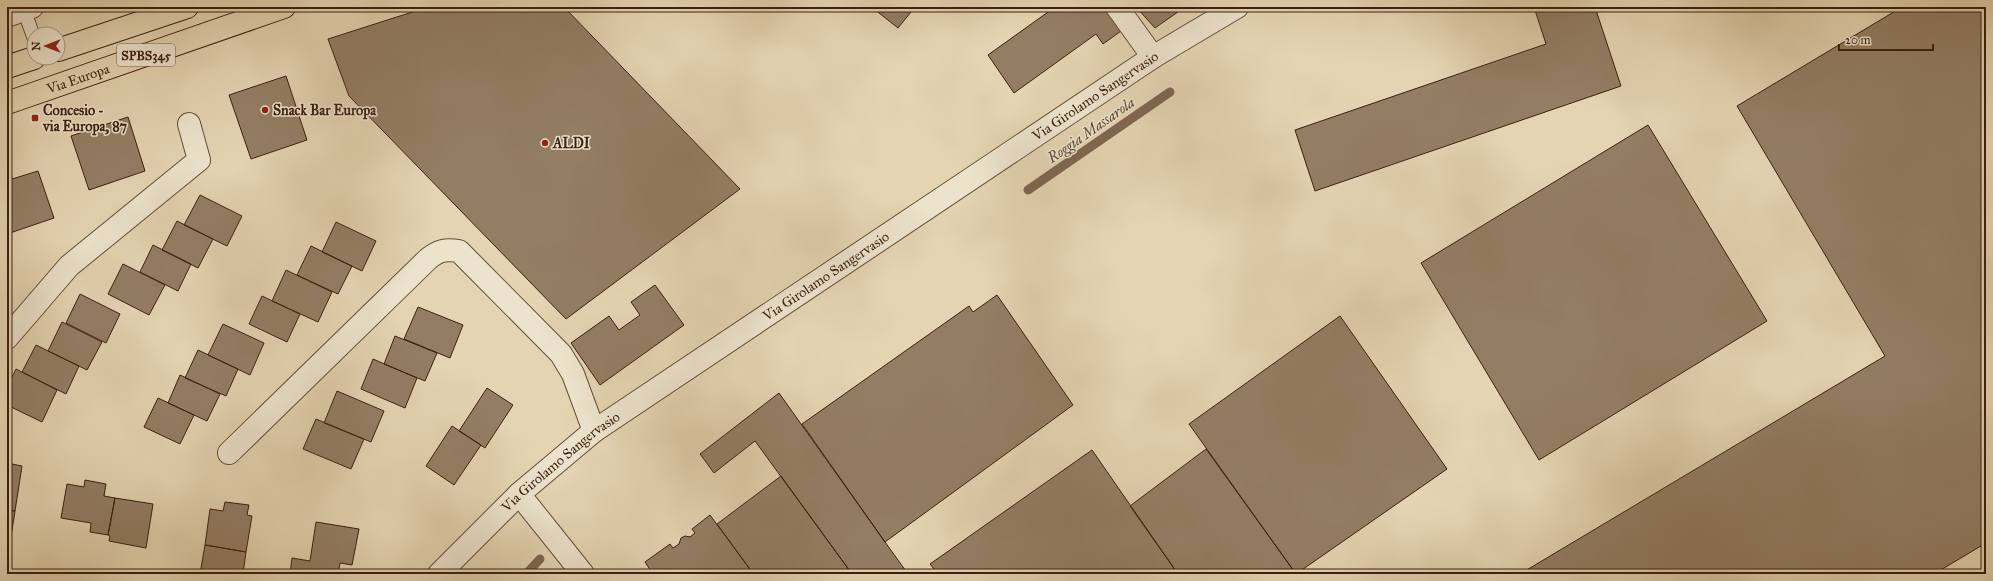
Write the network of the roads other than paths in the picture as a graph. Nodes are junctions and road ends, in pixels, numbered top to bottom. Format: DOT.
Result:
graph roads {
  1 [pos="187,7"];
  2 [pos="284,7"];
  3 [pos="1117,7"];
  4 [pos="1237,7"];
  5 [pos="21,11"];
  6 [pos="28,26"];
  7 [pos="66,47"];
  8 [pos="1153,57"];
  9 [pos="26,61"];
  10 [pos="7,67"];
  11 [pos="7,103"];
  12 [pos="189,124"];
  13 [pos="7,338"];
  14 [pos="594,431"];
  15 [pos="229,453"];
  16 [pos="519,494"];
  17 [pos="439,574"];
  18 [pos="583,574"];
  1 -- 7 [label="main road, SPBS345"];
  2 -- 11 [label="main road, Via Europa / SPBS345"];
  3 -- 8 [label="street"];
  4 -- 8 [label="street, Via Girolamo Sangervasio"];
  5 -- 6 [label="lane"];
  8 -- 14 [label="street, Via Girolamo Sangervasio"];
  9 -- 10 [label="main road"];
  12 -- 13 [label="street"];
  14 -- 15 [label="street"];
  14 -- 16 [label="street, Via Girolamo Sangervasio"];
  16 -- 17 [label="street, Via Girolamo Sangervasio"];
  16 -- 18 [label="street"];
}
